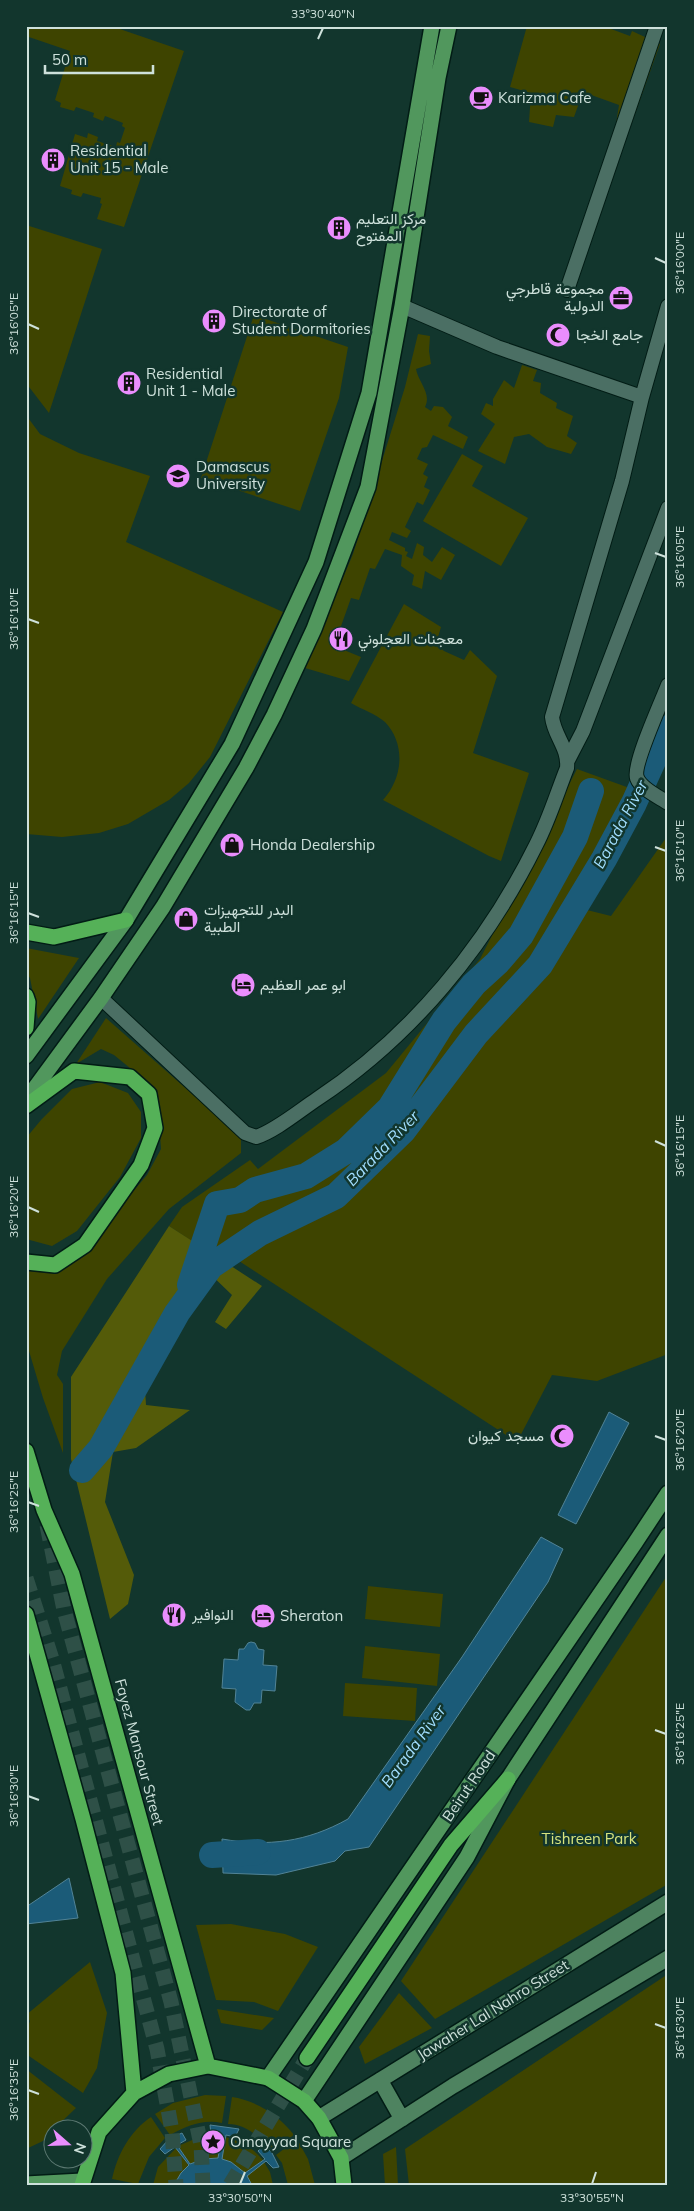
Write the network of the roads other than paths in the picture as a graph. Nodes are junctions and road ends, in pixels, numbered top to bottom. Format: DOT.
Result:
graph roads {
  1 [pos="432,26"];
  2 [pos="449,26"];
  3 [pos="657,26"];
  4 [pos="567,290"];
  5 [pos="402,306"];
  6 [pos="668,306"];
  7 [pos="642,396"];
  8 [pos="668,508"];
  9 [pos="668,685"];
  10 [pos="568,760"];
  11 [pos="668,803"];
  12 [pos="126,920"];
  13 [pos="26,932"];
  14 [pos="26,996"];
  15 [pos="101,998"];
  16 [pos="26,1028"];
  17 [pos="26,1056"];
  18 [pos="26,1100"];
  19 [pos="26,1106"];
  20 [pos="26,1262"];
  21 [pos="26,1451"];
  22 [pos="668,1493"];
  23 [pos="668,1536"];
  24 [pos="26,1614"];
  25 [pos="508,1779"];
  26 [pos="668,1902"];
  27 [pos="668,1958"];
  28 [pos="308,2058"];
  29 [pos="208,2066"];
  30 [pos="268,2078"];
  31 [pos="380,2080"];
  32 [pos="134,2093"];
  33 [pos="304,2102"];
  34 [pos="319,2118"];
  35 [pos="402,2119"];
  36 [pos="341,2158"];
  37 [pos="82,2183"];
  38 [pos="26,2184"];
  39 [pos="344,2185"];
  1 -- 12 [label="main road"];
  2 -- 5 [label="main road"];
  3 -- 4 [label="street"];
  5 -- 7 [label="street"];
  5 -- 15 [label="main road"];
  6 -- 7 [label="street"];
  7 -- 10 [label="street"];
  8 -- 10 [label="street"];
  9 -- 11 [label="street"];
  10 -- 15 [label="street"];
  12 -- 13 [label="highway"];
  12 -- 17 [label="main road"];
  14 -- 16 [label="highway"];
  15 -- 18 [label="main road"];
  19 -- 20 [label="highway"];
  21 -- 29 [label="highway, Fayez Mansour Street"];
  22 -- 30 [label="main road, Beirut Road"];
  23 -- 25 [label="main road, Beirut Road"];
  24 -- 32 [label="highway"];
  25 -- 28 [label="highway"];
  25 -- 33 [label="main road, Beirut Road"];
  26 -- 31 [label="main road, Jawaher Lal Nahro Street"];
  27 -- 35 [label="main road"];
  29 -- 30 [label="highway"];
  29 -- 32 [label="highway"];
  30 -- 33 [label="highway"];
  31 -- 34 [label="main road, Jawaher Lal Nahro Street"];
  31 -- 35 [label="main road"];
  32 -- 37 [label="highway"];
  33 -- 34 [label="highway"];
  34 -- 36 [label="highway"];
  35 -- 36 [label="main road"];
  36 -- 39 [label="highway"];
  37 -- 38 [label="main road"];
}
